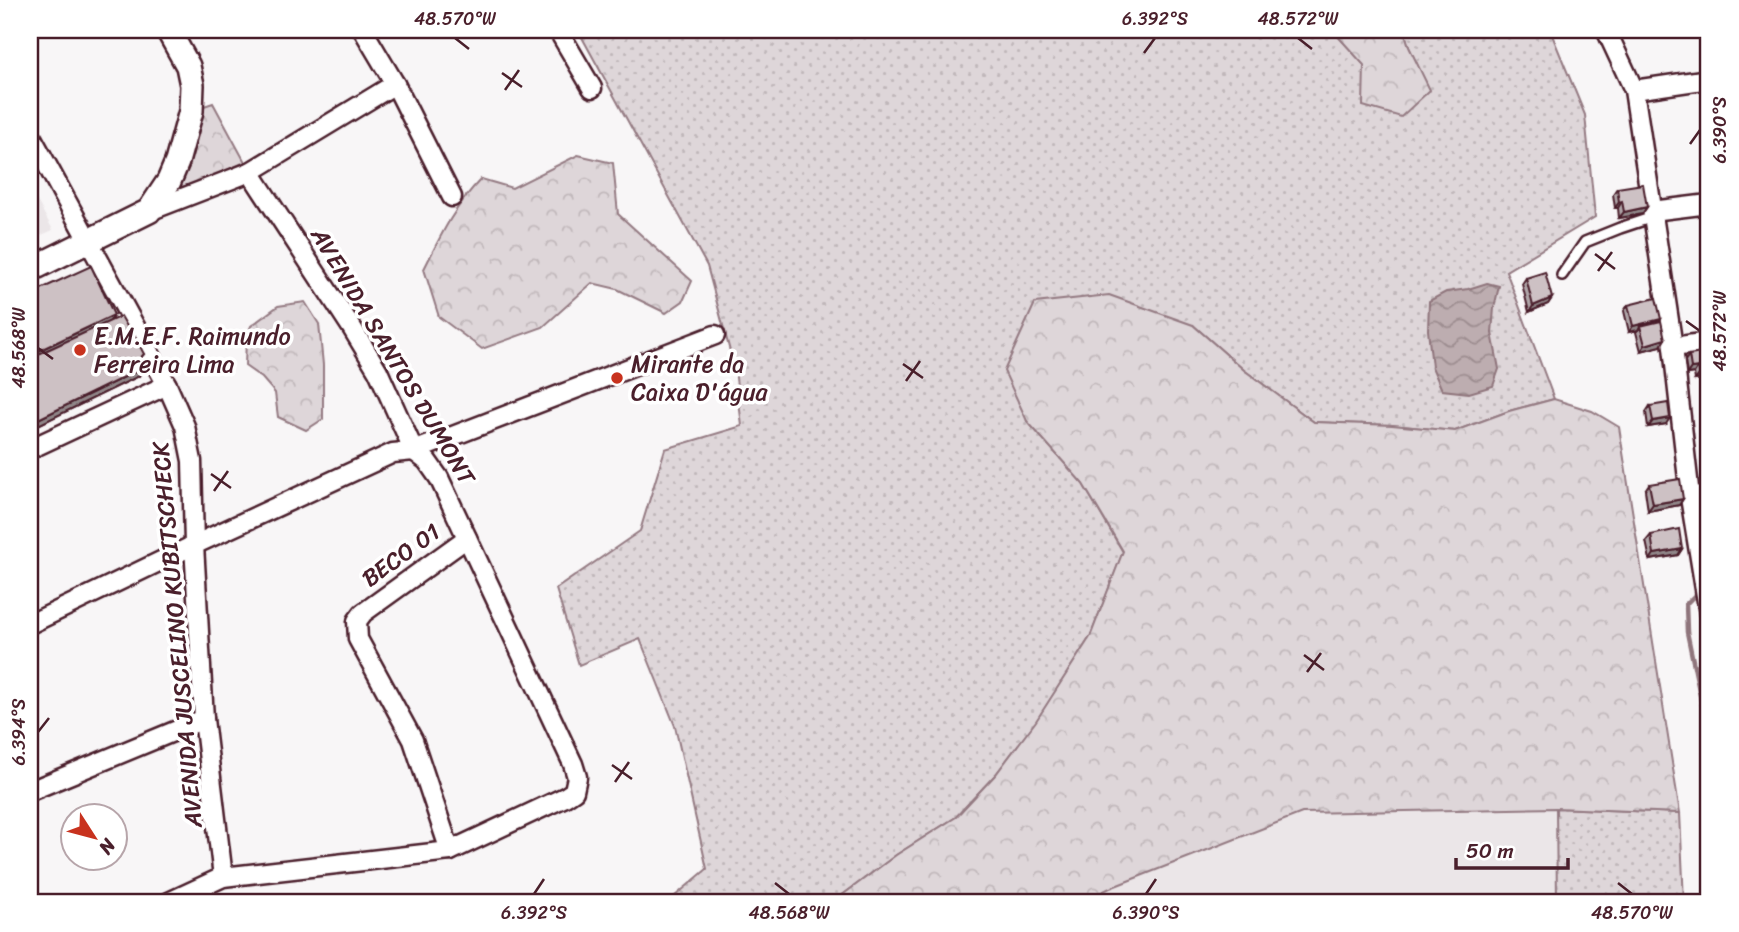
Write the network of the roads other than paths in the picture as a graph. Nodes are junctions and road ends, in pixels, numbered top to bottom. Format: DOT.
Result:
graph roads {
  1 [pos="168,30"];
  2 [pos="363,30"];
  3 [pos="558,30"];
  4 [pos="1606,30"];
  5 [pos="1709,79"];
  6 [pos="395,84"];
  7 [pos="592,88"];
  8 [pos="1634,90"];
  9 [pos="30,134"];
  10 [pos="250,172"];
  11 [pos="452,197"];
  12 [pos="1709,204"];
  13 [pos="149,211"];
  14 [pos="1653,214"];
  15 [pos="88,242"];
  16 [pos="30,270"];
  17 [pos="1562,275"];
  18 [pos="715,335"];
  19 [pos="1709,342"];
  20 [pos="1673,347"];
  21 [pos="167,385"];
  22 [pos="30,449"];
  23 [pos="414,451"];
  24 [pos="1709,494"];
  25 [pos="1690,497"];
  26 [pos="467,538"];
  27 [pos="194,545"];
  28 [pos="1709,614"];
  29 [pos="30,624"];
  30 [pos="204,719"];
  31 [pos="30,791"];
  32 [pos="450,851"];
  33 [pos="223,877"];
  34 [pos="170,902"];
  1 -- 13 [label="street"];
  2 -- 6 [label="street"];
  3 -- 7 [label="street"];
  4 -- 8 [label="street"];
  5 -- 8 [label="street"];
  6 -- 10 [label="street"];
  6 -- 11 [label="street"];
  8 -- 14 [label="street"];
  9 -- 15 [label="street, AVENIDA JUSCELINO KUBITSCHECK"];
  10 -- 13 [label="street"];
  10 -- 23 [label="street, AVENIDA SANTOS DUMONT"];
  12 -- 14 [label="street"];
  13 -- 15 [label="street"];
  14 -- 17 [label="lane"];
  14 -- 20 [label="street"];
  15 -- 16 [label="street"];
  15 -- 21 [label="street, AVENIDA JUSCELINO KUBITSCHECK"];
  18 -- 23 [label="street"];
  19 -- 20 [label="street"];
  20 -- 25 [label="street"];
  21 -- 22 [label="street"];
  21 -- 27 [label="street, AVENIDA JUSCELINO KUBITSCHECK"];
  23 -- 26 [label="street, AVENIDA SANTOS DUMONT"];
  23 -- 27 [label="street"];
  24 -- 25 [label="street"];
  25 -- 28 [label="street"];
  26 -- 32 [label="street, BECO 01"];
  26 -- 32 [label="street, AVENIDA SANTOS DUMONT"];
  27 -- 29 [label="street"];
  27 -- 30 [label="street, AVENIDA JUSCELINO KUBITSCHECK"];
  30 -- 31 [label="street"];
  30 -- 33 [label="street, AVENIDA JUSCELINO KUBITSCHECK"];
  32 -- 33 [label="street"];
  33 -- 34 [label="street"];
}
